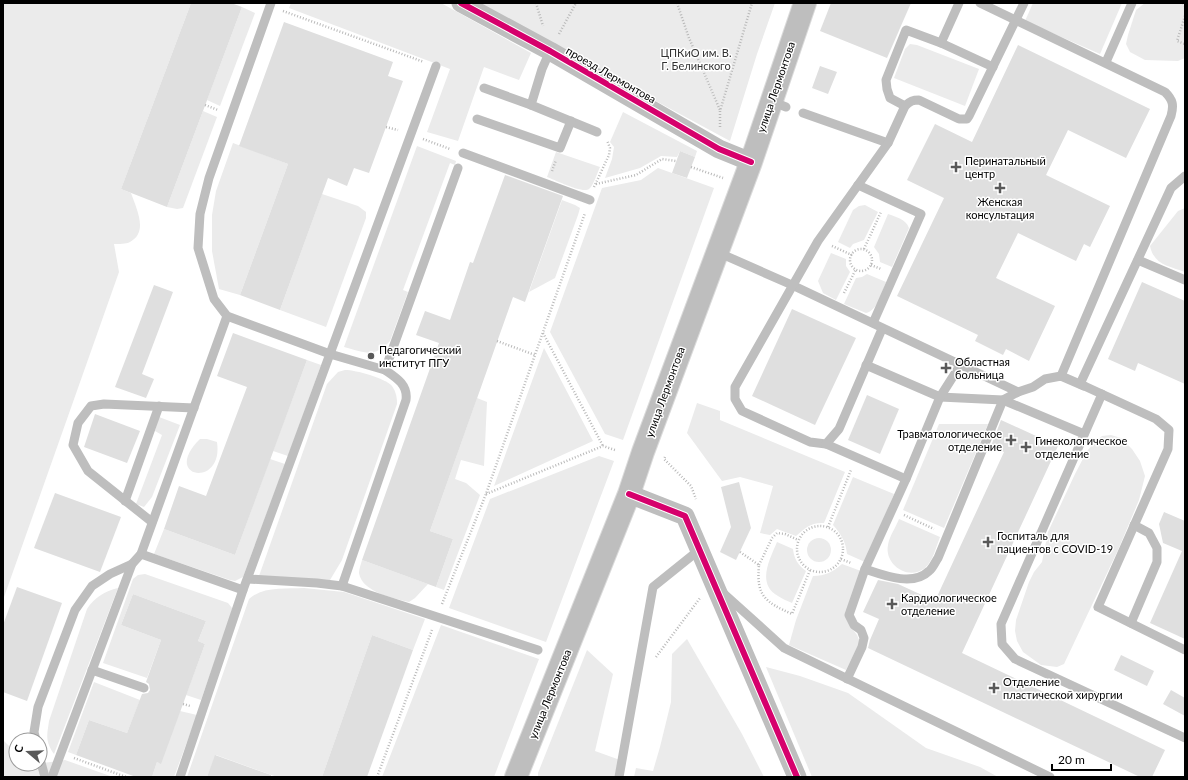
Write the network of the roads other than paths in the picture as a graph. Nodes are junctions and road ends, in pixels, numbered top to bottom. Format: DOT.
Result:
graph roads {
  1 [pos="461,3"];
  2 [pos="805,3"];
  3 [pos="959,3"];
  4 [pos="980,3"];
  5 [pos="1024,3"];
  6 [pos="1132,3"];
  7 [pos="270,5"];
  8 [pos="1015,20"];
  9 [pos="941,43"];
  10 [pos="550,51"];
  11 [pos="1106,62"];
  12 [pos="436,66"];
  13 [pos="993,67"];
  14 [pos="484,88"];
  15 [pos="531,105"];
  16 [pos="905,106"];
  17 [pos="803,113"];
  18 [pos="476,119"];
  19 [pos="571,121"];
  20 [pos="598,132"];
  21 [pos="888,142"];
  22 [pos="463,153"];
  23 [pos="751,162"];
  24 [pos="458,168"];
  25 [pos="1185,176"];
  26 [pos="858,185"];
  27 [pos="590,200"];
  28 [pos="717,252"];
  29 [pos="1138,260"];
  30 [pos="1185,280"];
  31 [pos="792,285"];
  32 [pos="227,316"];
  33 [pos="873,323"];
  34 [pos="882,328"];
  35 [pos="330,354"];
  36 [pos="961,364"];
  37 [pos="866,365"];
  38 [pos="385,370"];
  39 [pos="1060,376"];
  40 [pos="1089,388"];
  41 [pos="1018,392"];
  42 [pos="1102,394"];
  43 [pos="940,397"];
  44 [pos="1003,400"];
  45 [pos="159,406"];
  46 [pos="194,408"];
  47 [pos="1084,434"];
  48 [pos="826,444"];
  49 [pos="906,479"];
  50 [pos="629,494"];
  51 [pos="125,501"];
  52 [pos="152,522"];
  53 [pos="1134,525"];
  54 [pos="699,550"];
  55 [pos="141,554"];
  56 [pos="132,564"];
  57 [pos="865,569"];
  58 [pos="248,579"];
  59 [pos="712,583"];
  60 [pos="342,586"];
  61 [pos="244,590"];
  62 [pos="1131,623"];
  63 [pos="538,650"];
  64 [pos="1185,650"];
  65 [pos="92,670"];
  66 [pos="847,679"];
  67 [pos="144,688"];
  68 [pos="34,732"];
  69 [pos="1185,738"];
  70 [pos="52,777"];
  71 [pos="180,777"];
  72 [pos="516,777"];
  73 [pos="619,777"];
  74 [pos="796,777"];
  75 [pos="1050,777"];
  1 -- 10 [label="street, проезд Лермонтова"];
  2 -- 23 [label="main road, улица Лермонтова"];
  3 -- 9 [label="lane"];
  4 -- 8 [label="lane"];
  5 -- 8 [label="lane"];
  6 -- 11 [label="lane"];
  7 -- 32 [label="lane"];
  8 -- 11 [label="lane"];
  8 -- 13 [label="lane"];
  9 -- 13 [label="lane"];
  9 -- 16 [label="lane"];
  10 -- 15 [label="lane"];
  10 -- 23 [label="street, проезд Лермонтова"];
  11 -- 39 [label="lane"];
  12 -- 35 [label="lane"];
  13 -- 16 [label="lane"];
  14 -- 15 [label="lane"];
  15 -- 19 [label="lane"];
  16 -- 21 [label="lane"];
  17 -- 21 [label="lane"];
  18 -- 19 [label="lane"];
  19 -- 20 [label="lane"];
  21 -- 26 [label="lane"];
  22 -- 27 [label="lane"];
  23 -- 28 [label="main road, улица Лермонтова"];
  24 -- 38 [label="lane"];
  25 -- 29 [label="lane"];
  26 -- 31 [label="lane"];
  26 -- 33 [label="lane"];
  28 -- 31 [label="lane"];
  28 -- 50 [label="main road, улица Лермонтова"];
  29 -- 30 [label="lane"];
  29 -- 40 [label="lane"];
  31 -- 33 [label="lane"];
  31 -- 48 [label="lane"];
  32 -- 35 [label="lane"];
  32 -- 46 [label="lane"];
  33 -- 34 [label="lane"];
  34 -- 36 [label="lane"];
  34 -- 37 [label="lane"];
  35 -- 38 [label="lane"];
  35 -- 58 [label="lane"];
  36 -- 41 [label="lane"];
  36 -- 43 [label="lane"];
  37 -- 43 [label="lane"];
  37 -- 48 [label="lane"];
  38 -- 60 [label="lane"];
  39 -- 40 [label="lane"];
  39 -- 41 [label="lane"];
  40 -- 42 [label="lane"];
  41 -- 44 [label="lane"];
  42 -- 47 [label="lane"];
  42 -- 53 [label="lane"];
  43 -- 44 [label="lane"];
  43 -- 49 [label="lane"];
  44 -- 47 [label="lane"];
  44 -- 57 [label="lane"];
  45 -- 46 [label="lane"];
  45 -- 51 [label="lane"];
  45 -- 51 [label="lane"];
  46 -- 52 [label="lane"];
  47 -- 69 [label="lane"];
  48 -- 49 [label="lane"];
  49 -- 57 [label="lane"];
  50 -- 54 [label="street"];
  50 -- 72 [label="main road, улица Лермонтова"];
  51 -- 52 [label="lane"];
  52 -- 55 [label="lane"];
  53 -- 62 [label="lane"];
  53 -- 62 [label="lane"];
  54 -- 59 [label="street"];
  54 -- 73 [label="lane"];
  55 -- 56 [label="lane"];
  55 -- 61 [label="lane"];
  56 -- 65 [label="lane"];
  56 -- 68 [label="lane"];
  57 -- 66 [label="lane"];
  58 -- 60 [label="lane"];
  58 -- 61 [label="lane"];
  59 -- 66 [label="lane"];
  59 -- 74 [label="street"];
  60 -- 63 [label="lane"];
  61 -- 71 [label="lane"];
  62 -- 64 [label="lane"];
  65 -- 67 [label="lane"];
  65 -- 70 [label="lane"];
  66 -- 75 [label="lane"];
}
